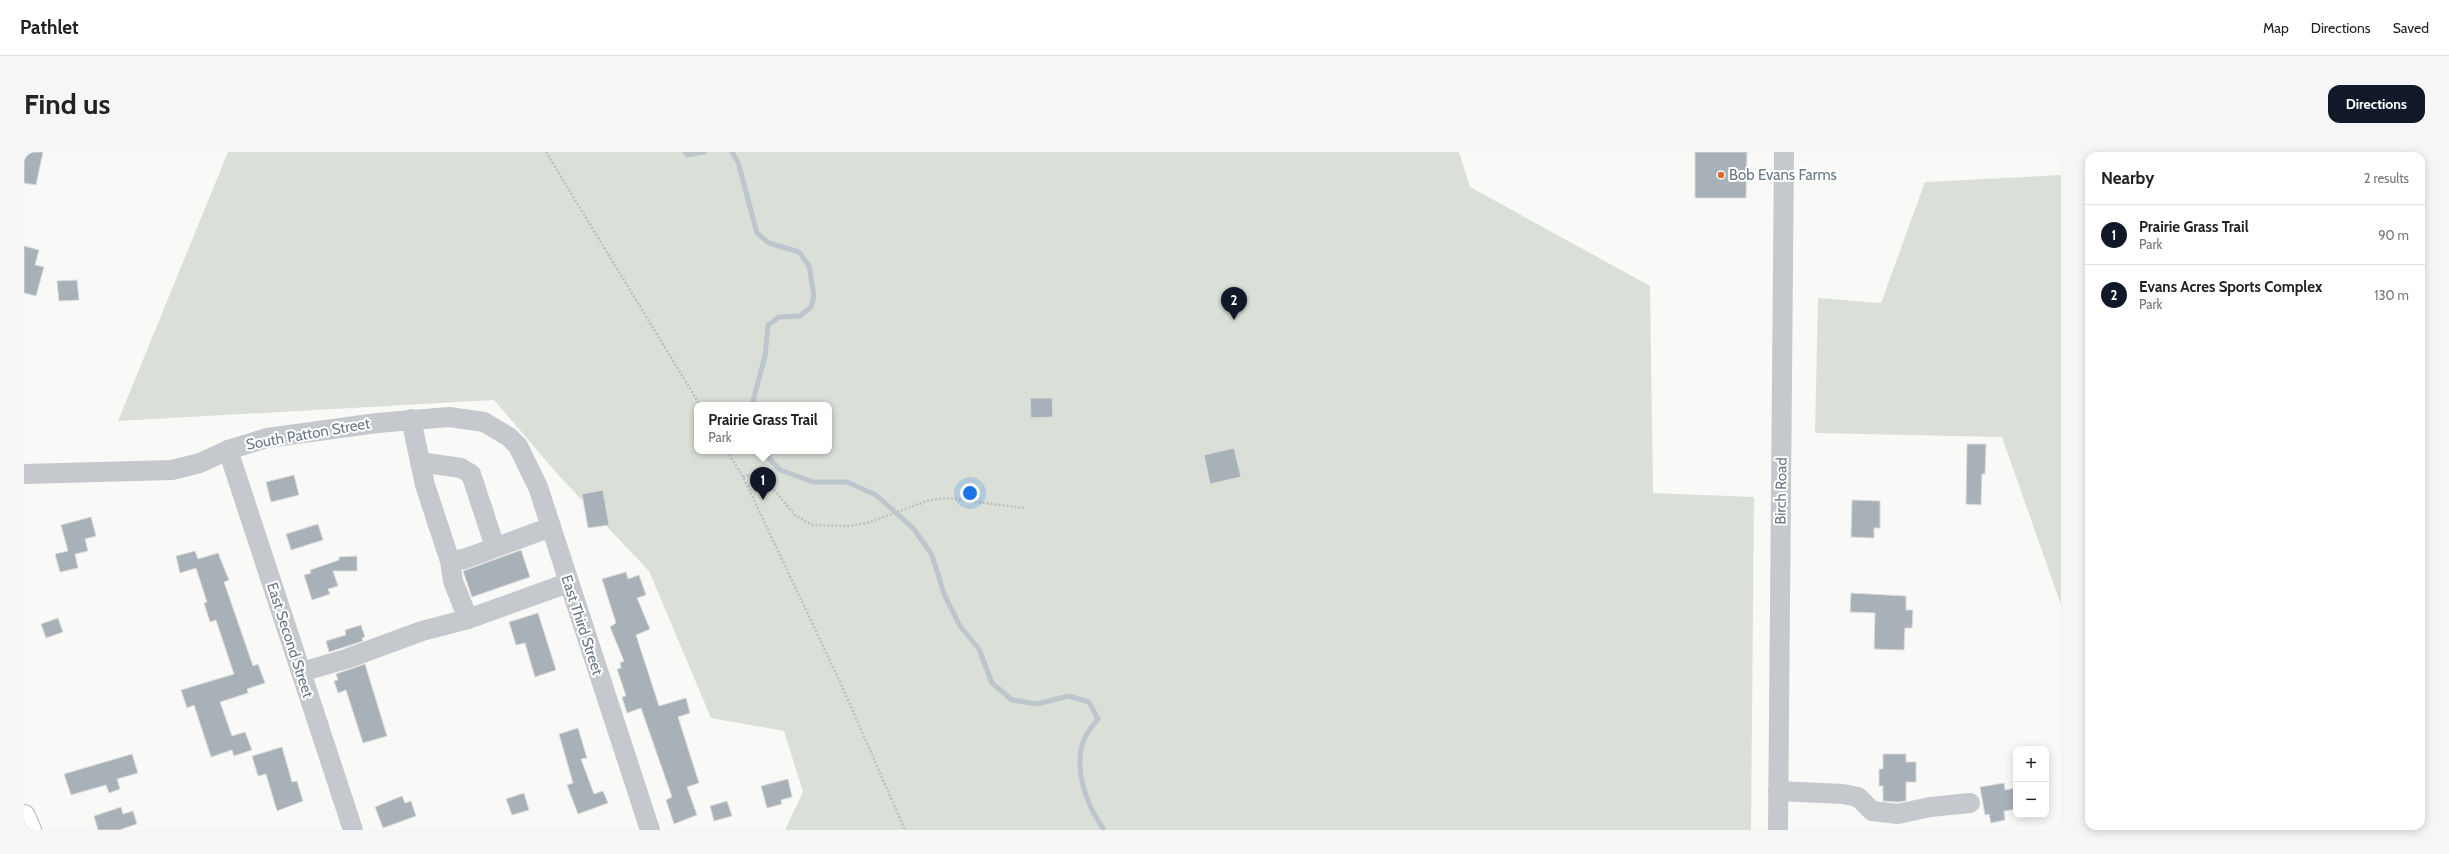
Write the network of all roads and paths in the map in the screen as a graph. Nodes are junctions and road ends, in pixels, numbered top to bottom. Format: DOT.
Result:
graph roads {
  1 [pos="546,152"];
  2 [pos="1784,152"];
  3 [pos="698,402"];
  4 [pos="411,419"];
  5 [pos="498,429"];
  6 [pos="228,450"];
  7 [pos="729,454"];
  8 [pos="420,462"];
  9 [pos="24,474"];
  10 [pos="743,477"];
  11 [pos="1024,508"];
  12 [pos="551,527"];
  13 [pos="495,547"];
  14 [pos="450,561"];
  15 [pos="568,583"];
  16 [pos="468,619"];
  17 [pos="301,672"];
  18 [pos="1778,791"];
  19 [pos="1970,803"];
  20 [pos="24,816"];
  21 [pos="30,830"];
  22 [pos="353,830"];
  23 [pos="650,830"];
  24 [pos="905,830"];
  25 [pos="1778,830"];
  1 -- 3 [label="path"];
  2 -- 18 [label="street, Birch Road"];
  4 -- 5 [label="street, South Patton Street"];
  4 -- 6 [label="street, South Patton Street"];
  4 -- 8 [label="street"];
  5 -- 12 [label="street, East Third Street"];
  6 -- 9 [label="street, South Patton Street"];
  6 -- 17 [label="street, East Second Street"];
  7 -- 10 [label="path"];
  8 -- 13 [label="street"];
  8 -- 14 [label="street"];
  10 -- 11 [label="path"];
  10 -- 24 [label="path"];
  12 -- 13 [label="street"];
  12 -- 15 [label="street, East Third Street"];
  13 -- 14 [label="street"];
  14 -- 16 [label="street"];
  15 -- 16 [label="street"];
  15 -- 23 [label="street, East Third Street"];
  16 -- 17 [label="street"];
  17 -- 22 [label="street, East Second Street"];
  18 -- 19 [label="street"];
  18 -- 25 [label="street, Birch Road"];
  20 -- 21 [label="main road"];
}
